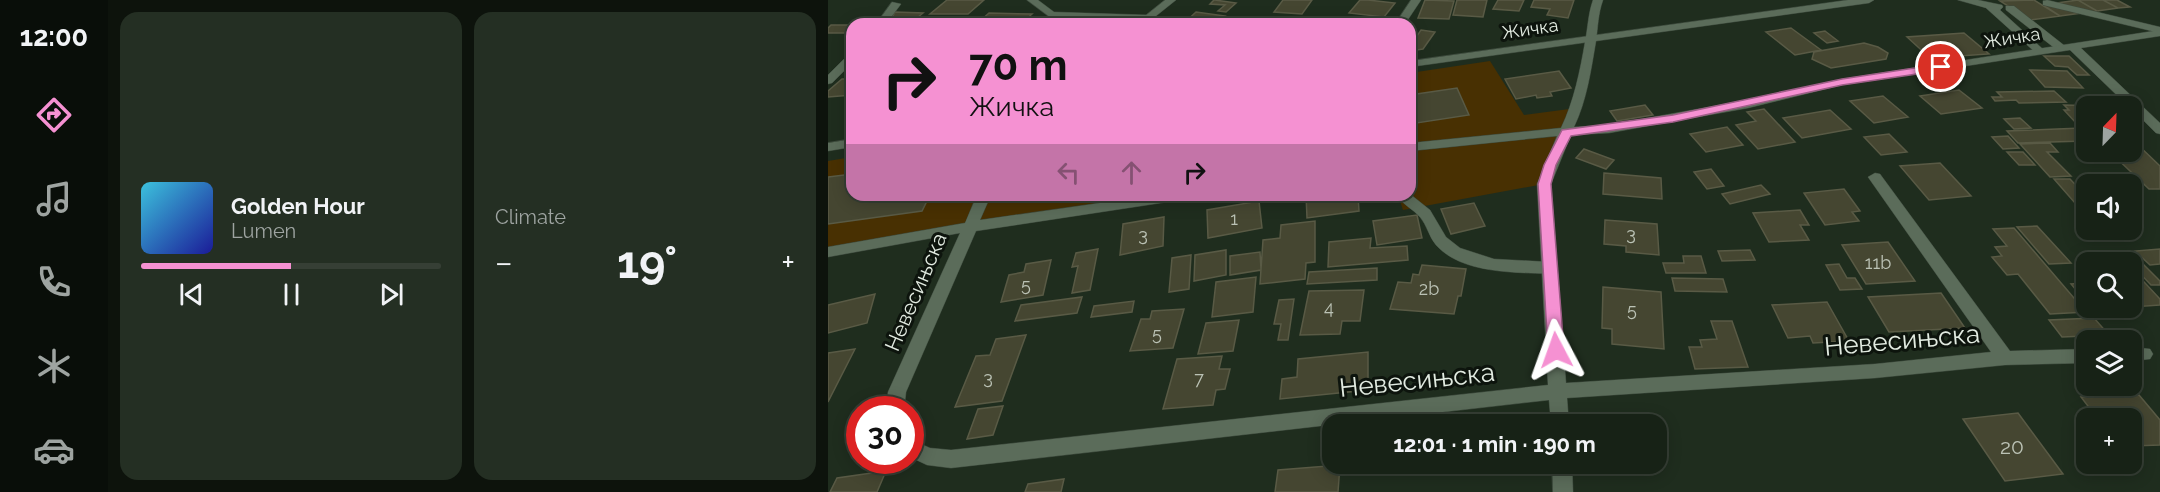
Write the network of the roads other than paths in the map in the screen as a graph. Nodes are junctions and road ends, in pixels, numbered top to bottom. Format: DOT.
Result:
graph roads {
  1 [pos="1032,0"];
  2 [pos="1171,0"];
  3 [pos="1416,0"];
  4 [pos="1598,0"];
  5 [pos="1869,0"];
  6 [pos="1963,0"];
  7 [pos="2047,2"];
  8 [pos="896,4"];
  9 [pos="1989,5"];
  10 [pos="886,18"];
  11 [pos="1098,18"];
  12 [pos="1148,18"];
  13 [pos="1404,18"];
  14 [pos="2160,32"];
  15 [pos="1591,39"];
  16 [pos="2067,47"];
  17 [pos="2040,51"];
  18 [pos="846,63"];
  19 [pos="1416,63"];
  20 [pos="828,81"];
  21 [pos="2160,130"];
  22 [pos="1566,133"];
  23 [pos="846,144"];
  24 [pos="1416,146"];
  25 [pos="828,147"];
  26 [pos="1875,177"];
  27 [pos="981,201"];
  28 [pos="1146,201"];
  29 [pos="1410,201"];
  30 [pos="968,227"];
  31 [pos="828,252"];
  32 [pos="1550,268"];
  33 [pos="2076,356"];
  34 [pos="2005,358"];
  35 [pos="1559,391"];
  36 [pos="897,396"];
  37 [pos="1560,414"];
  38 [pos="924,454"];
  39 [pos="1562,474"];
  40 [pos="1563,492"];
  1 -- 11 [label="street"];
  2 -- 12 [label="street"];
  3 -- 13 [label="street"];
  4 -- 15 [label="street"];
  5 -- 15 [label="street, Жичка"];
  6 -- 9 [label="street"];
  7 -- 14 [label="street"];
  8 -- 10 [label="street"];
  9 -- 16 [label="street"];
  9 -- 17 [label="street"];
  14 -- 16 [label="street, Жичка"];
  15 -- 19 [label="street, Жичка"];
  15 -- 22 [label="street"];
  16 -- 17 [label="street, Жичка"];
  16 -- 21 [label="street"];
  17 -- 22 [label="street, Жичка"];
  18 -- 20 [label="street"];
  22 -- 24 [label="street, Жичка"];
  22 -- 32 [label="street"];
  23 -- 25 [label="street"];
  26 -- 34 [label="street, Невесињска"];
  27 -- 30 [label="street, Невесињска"];
  28 -- 30 [label="street"];
  29 -- 32 [label="street"];
  30 -- 31 [label="street"];
  30 -- 36 [label="street, Невесињска"];
  32 -- 35 [label="street"];
  33 -- 34 [label="street, Невесињска"];
  34 -- 35 [label="street, Невесињска"];
  35 -- 37 [label="street"];
  35 -- 38 [label="street, Невесињска"];
  39 -- 40 [label="street"];
}
